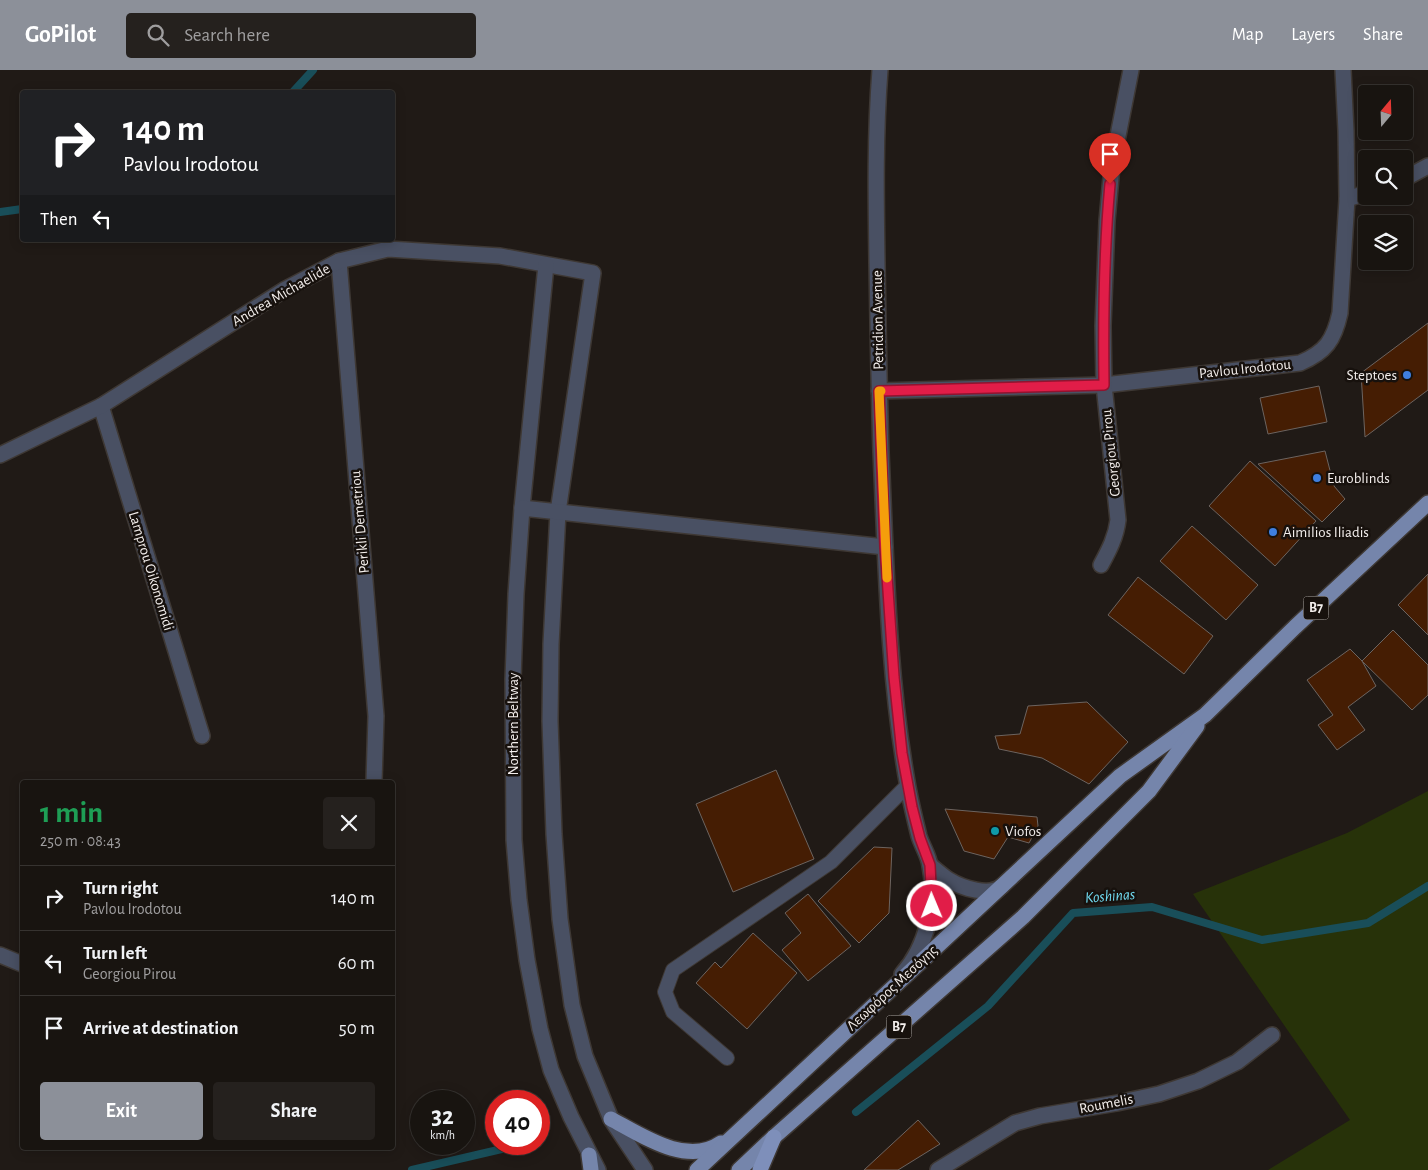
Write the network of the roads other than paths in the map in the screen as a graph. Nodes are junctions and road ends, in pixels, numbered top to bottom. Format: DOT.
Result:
graph roads {
  1 [pos="880,70"];
  2 [pos="1131,70"];
  3 [pos="1343,70"];
  4 [pos="1428,166"];
  5 [pos="1413,174"];
  6 [pos="1358,196"];
  7 [pos="1347,199"];
  8 [pos="339,261"];
  9 [pos="546,265"];
  10 [pos="1104,385"];
  11 [pos="879,391"];
  12 [pos="101,406"];
  13 [pos="0,455"];
  14 [pos="1428,503"];
  15 [pos="522,508"];
  16 [pos="558,512"];
  17 [pos="885,547"];
  18 [pos="1101,565"];
  19 [pos="1205,715"];
  20 [pos="202,736"];
  21 [pos="374,780"];
  22 [pos="908,785"];
  23 [pos="930,865"];
  24 [pos="1012,878"];
  25 [pos="0,956"];
  26 [pos="20,963"];
  27 [pos="874,1004"];
  28 [pos="1272,1035"];
  29 [pos="727,1058"];
  30 [pos="611,1119"];
  31 [pos="738,1131"];
  32 [pos="774,1137"];
  33 [pos="590,1163"];
  34 [pos="598,1170"];
  35 [pos="645,1170"];
  36 [pos="697,1170"];
  37 [pos="739,1170"];
  38 [pos="760,1170"];
  39 [pos="938,1170"];
  1 -- 11 [label="street, Petridion Avenue"];
  2 -- 10 [label="street, Georgiou Pirou"];
  3 -- 7 [label="street, Pavlou Irodotou"];
  4 -- 5 [label="street"];
  6 -- 7 [label="street"];
  7 -- 10 [label="street, Pavlou Irodotou"];
  8 -- 9 [label="street, Andrea Michaelide"];
  8 -- 12 [label="street, Andrea Michaelide"];
  8 -- 21 [label="street, Perikli Demetriou"];
  9 -- 15 [label="street, Northern Beltway"];
  9 -- 16 [label="street, Andrea Michaelide"];
  10 -- 11 [label="street, Pavlou Irodotou"];
  10 -- 18 [label="street, Georgiou Pirou"];
  11 -- 17 [label="street, Petridion Avenue"];
  12 -- 13 [label="street, Andrea Michaelide"];
  12 -- 20 [label="street, Lamprou Oikonomidi"];
  14 -- 19 [label="main road, Λεωφόρος Μεσόγης / B7"];
  15 -- 16 [label="street"];
  15 -- 33 [label="street, Northern Beltway"];
  16 -- 17 [label="street"];
  16 -- 30 [label="street"];
  17 -- 22 [label="street, Petridion Avenue"];
  19 -- 24 [label="main road, Λεωφόρος Μεσόγης / B7"];
  19 -- 32 [label="main road, Λεωφόρος Μεσόγης / B7"];
  22 -- 23 [label="street, Petridion Avenue"];
  22 -- 29 [label="lane"];
  23 -- 24 [label="street"];
  23 -- 27 [label="street, Petridion Avenue"];
  24 -- 27 [label="main road, Λεωφόρος Μεσόγης / B7"];
  25 -- 26 [label="street"];
  27 -- 31 [label="main road, Λεωφόρος Μεσόγης / B7"];
  28 -- 39 [label="street, Roumelis"];
  30 -- 31 [label="main road"];
  30 -- 35 [label="street"];
  31 -- 36 [label="main road, Λεωφόρος Μεσόγης / B7"];
  32 -- 37 [label="main road, Λεωφόρος Μεσόγης / B7"];
  32 -- 38 [label="highway"];
  33 -- 34 [label="street, Northern Beltway"];
}
